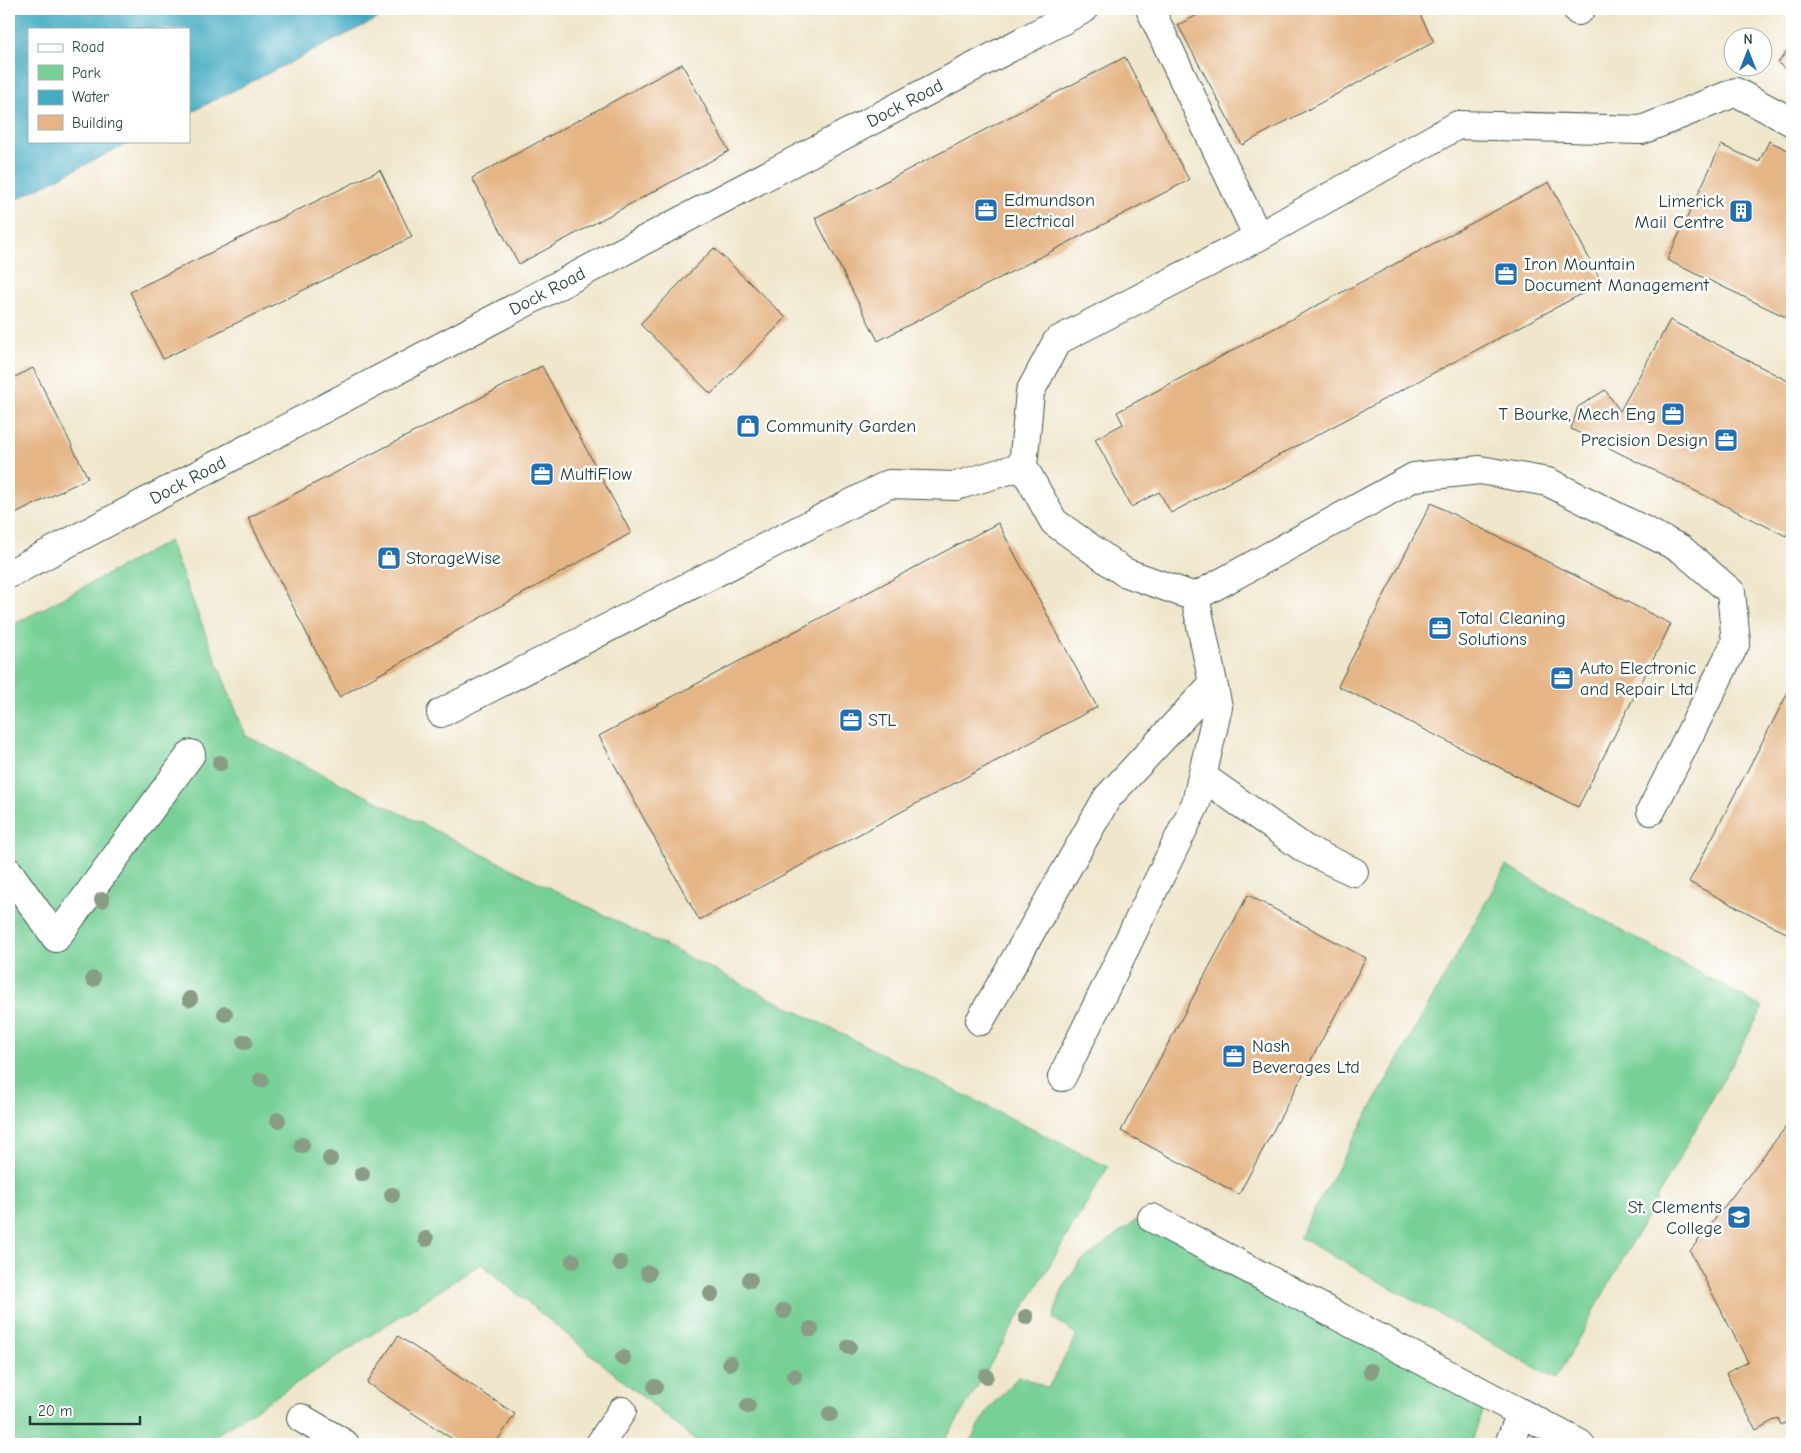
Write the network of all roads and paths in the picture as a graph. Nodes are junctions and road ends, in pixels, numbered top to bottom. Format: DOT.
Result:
graph roads {
  1 [pos="1084,9"];
  2 [pos="1150,9"];
  3 [pos="1577,9"];
  4 [pos="1581,9"];
  5 [pos="1792,122"];
  6 [pos="1258,237"];
  7 [pos="1023,466"];
  8 [pos="9,574"];
  9 [pos="1194,597"];
  10 [pos="1213,684"];
  11 [pos="441,713"];
  12 [pos="191,754"];
  13 [pos="1202,776"];
  14 [pos="1651,811"];
  15 [pos="9,872"];
  16 [pos="1354,872"];
  17 [pos="980,1021"];
  18 [pos="1062,1076"];
  19 [pos="1152,1218"];
  20 [pos="622,1411"];
  21 [pos="1521,1413"];
  22 [pos="301,1418"];
  23 [pos="345,1444"];
  24 [pos="600,1444"];
  25 [pos="1509,1444"];
  26 [pos="1580,1444"];
  1 -- 8 [label="main road, Dock Road"];
  2 -- 6 [label="main road"];
  3 -- 4 [label="main road"];
  5 -- 6 [label="main road"];
  6 -- 7 [label="main road"];
  7 -- 9 [label="main road"];
  7 -- 11 [label="main road"];
  9 -- 10 [label="main road"];
  9 -- 14 [label="main road"];
  10 -- 13 [label="main road"];
  10 -- 17 [label="main road"];
  12 -- 15 [label="main road"];
  13 -- 16 [label="main road"];
  13 -- 18 [label="main road"];
  19 -- 21 [label="main road"];
  20 -- 24 [label="main road"];
  21 -- 25 [label="main road"];
  21 -- 26 [label="main road"];
  22 -- 23 [label="main road"];
}
